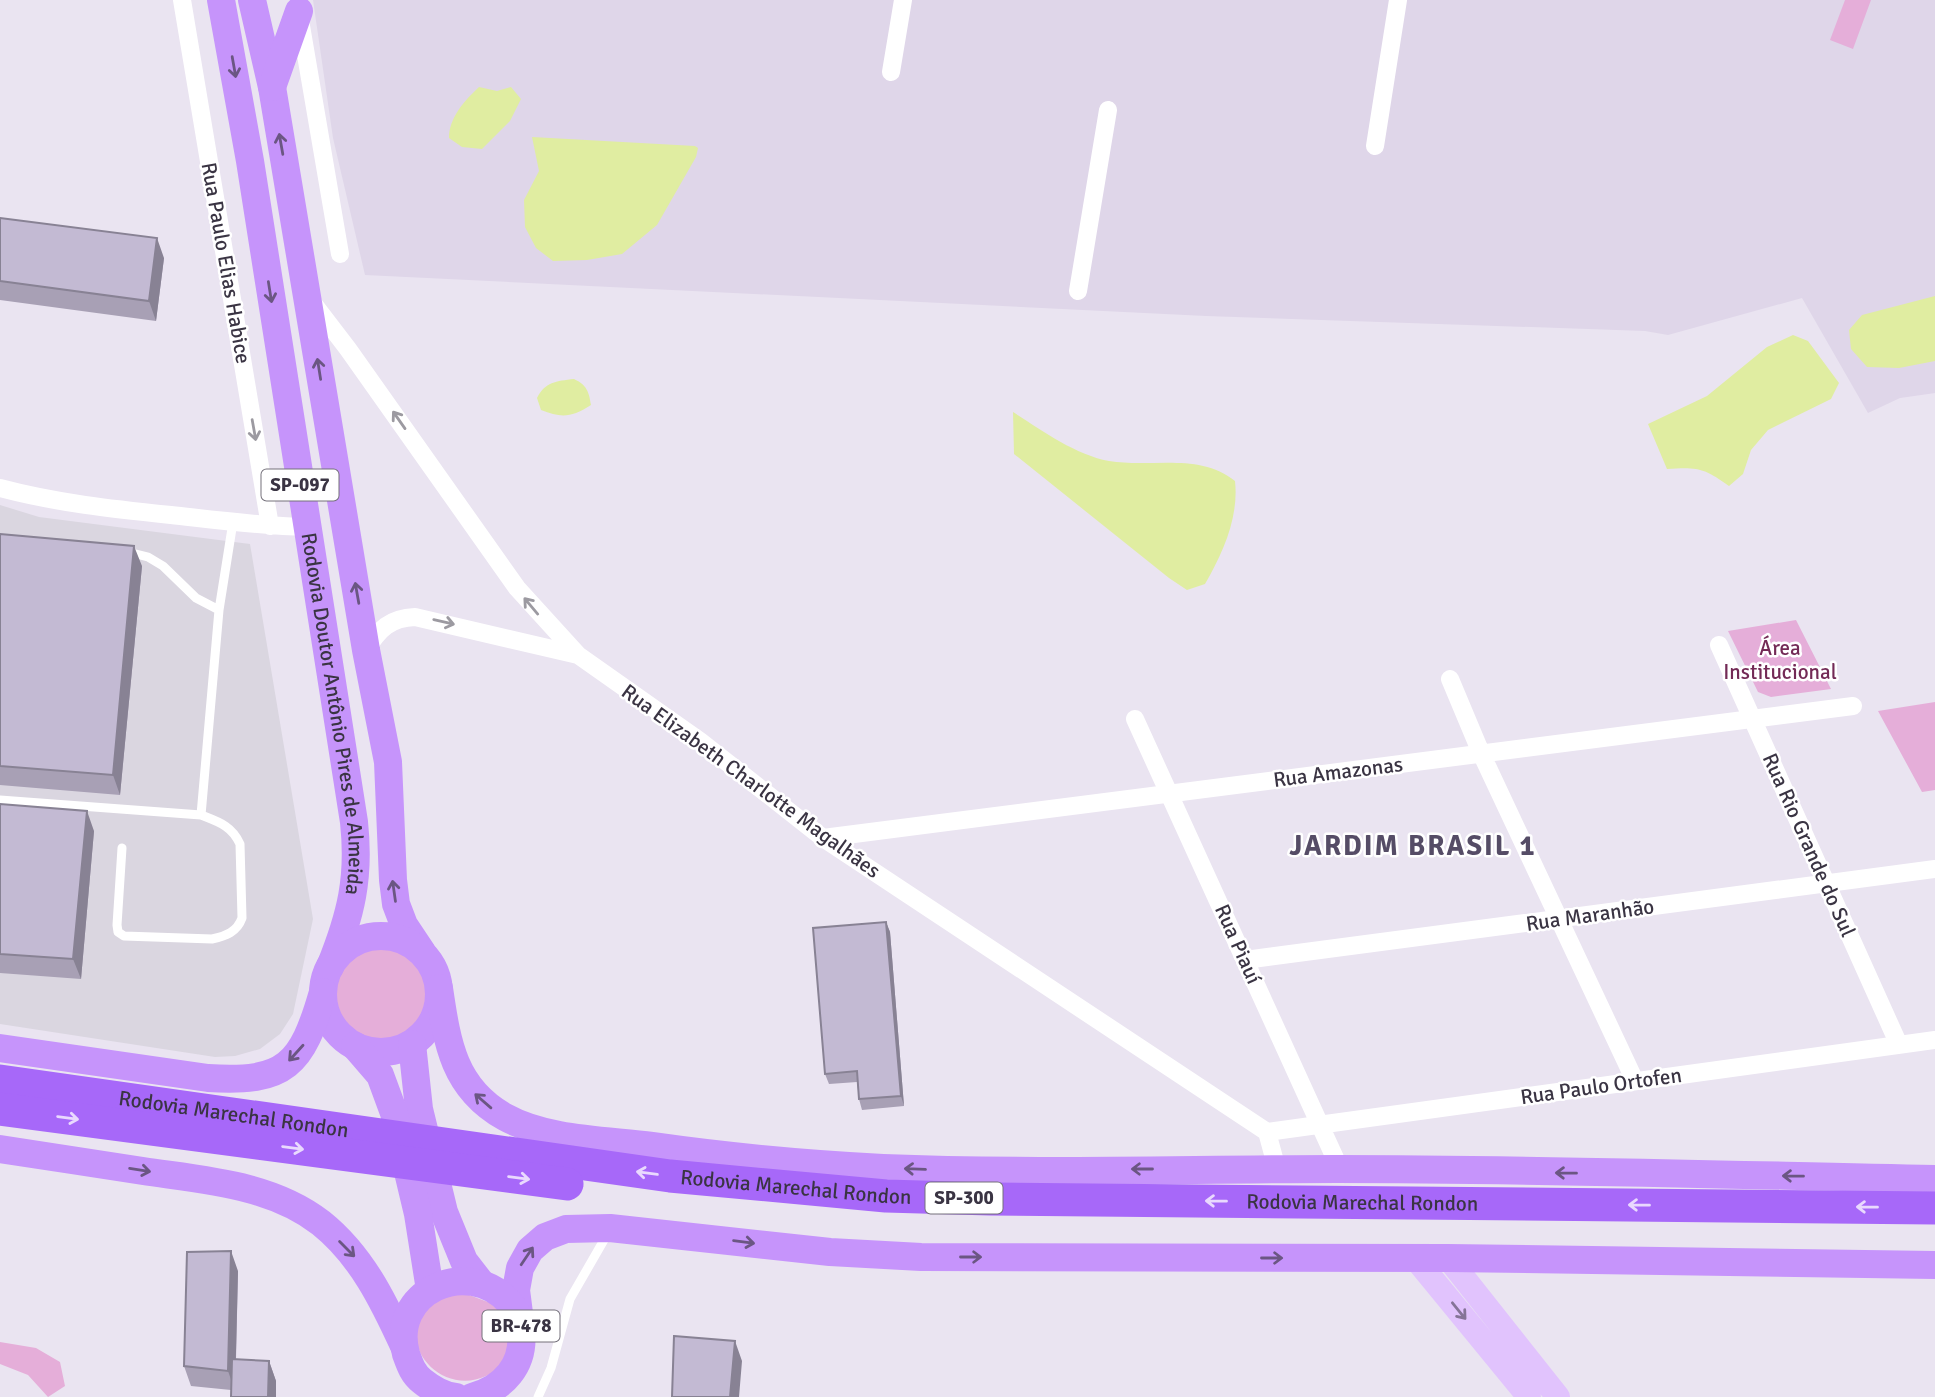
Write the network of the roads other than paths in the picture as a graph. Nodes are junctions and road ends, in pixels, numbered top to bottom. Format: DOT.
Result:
graph roads {
  1 [pos="182,0"];
  2 [pos="221,0"];
  3 [pos="252,0"];
  4 [pos="903,0"];
  5 [pos="1398,0"];
  6 [pos="298,5"];
  7 [pos="891,72"];
  8 [pos="272,87"];
  9 [pos="1108,110"];
  10 [pos="1375,146"];
  11 [pos="340,254"];
  12 [pos="1078,290"];
  13 [pos="308,298"];
  14 [pos="0,488"];
  15 [pos="233,522"];
  16 [pos="270,526"];
  17 [pos="306,527"];
  18 [pos="115,550"];
  19 [pos="219,610"];
  20 [pos="1719,645"];
  21 [pos="366,650"];
  22 [pos="578,655"];
  23 [pos="1450,679"];
  24 [pos="1853,705"];
  25 [pos="1135,719"];
  26 [pos="1753,719"];
  27 [pos="1481,753"];
  28 [pos="1169,794"];
  29 [pos="0,800"];
  30 [pos="201,815"];
  31 [pos="822,838"];
  32 [pos="122,848"];
  33 [pos="1935,869"];
  34 [pos="1827,883"];
  35 [pos="1559,919"];
  36 [pos="422,953"];
  37 [pos="1245,960"];
  38 [pos="326,980"];
  39 [pos="439,988"];
  40 [pos="1935,1040"];
  41 [pos="412,1044"];
  42 [pos="1899,1045"];
  43 [pos="355,1046"];
  44 [pos="0,1048"];
  45 [pos="0,1080"];
  46 [pos="1635,1081"];
  47 [pos="0,1109"];
  48 [pos="407,1111"];
  49 [pos="1320,1125"];
  50 [pos="1267,1132"];
  51 [pos="0,1149"];
  52 [pos="1277,1169"];
  53 [pos="1340,1169"];
  54 [pos="1935,1179"];
  55 [pos="1935,1208"];
  56 [pos="431,1213"];
  57 [pos="610,1228"];
  58 [pos="1935,1231"];
  59 [pos="1415,1258"];
  60 [pos="1448,1258"];
  61 [pos="1935,1265"];
  62 [pos="481,1283"];
  63 [pos="430,1290"];
  64 [pos="520,1321"];
  65 [pos="407,1357"];
  66 [pos="501,1390"];
  67 [pos="416,1397"];
  68 [pos="456,1397"];
  69 [pos="472,1397"];
  70 [pos="538,1397"];
  71 [pos="1529,1397"];
  72 [pos="1558,1397"];
  1 -- 16 [label="street, Rua Paulo Elias Habice, one-way"];
  2 -- 17 [label="main road, Rodovia Doutor Antônio Pires de Almeida / SP-097, one-way"];
  3 -- 8 [label="main road, Rodovia Doutor Antônio Pires de Almeida / SP-097"];
  4 -- 7 [label="street"];
  5 -- 10 [label="street"];
  6 -- 8 [label="main road"];
  6 -- 11 [label="street"];
  13 -- 8 [label="main road, Rodovia Doutor Antônio Pires de Almeida / SP-097, one-way"];
  9 -- 12 [label="street"];
  21 -- 13 [label="main road, Rodovia Doutor Antônio Pires de Almeida / SP-097, one-way"];
  22 -- 13 [label="street, Rua Elizabeth Charlotte Magalhães, one-way"];
  14 -- 15 [label="street"];
  15 -- 16 [label="street"];
  15 -- 19 [label="lane"];
  16 -- 17 [label="street"];
  17 -- 38 [label="main road, Rodovia Doutor Antônio Pires de Almeida / SP-097"];
  18 -- 19 [label="lane"];
  19 -- 30 [label="lane"];
  20 -- 26 [label="street, Rua Rio Grande do Sul"];
  21 -- 22 [label="street, one-way"];
  36 -- 21 [label="main road, Rodovia Doutor Antônio Pires de Almeida / SP-097, one-way"];
  22 -- 31 [label="street, Rua Elizabeth Charlotte Magalhães"];
  23 -- 27 [label="street"];
  24 -- 26 [label="street, Rua Amazonas"];
  25 -- 28 [label="street, Rua Piauí"];
  26 -- 27 [label="street, Rua Amazonas"];
  26 -- 34 [label="street, Rua Rio Grande do Sul"];
  27 -- 28 [label="street, Rua Amazonas"];
  27 -- 35 [label="street"];
  28 -- 31 [label="street, Rua Amazonas"];
  28 -- 37 [label="street, Rua Piauí"];
  29 -- 30 [label="lane"];
  30 -- 32 [label="lane"];
  31 -- 50 [label="street, Rua Elizabeth Charlotte Magalhães"];
  33 -- 34 [label="street, Rua Maranhão"];
  34 -- 35 [label="street, Rua Maranhão"];
  34 -- 42 [label="street, Rua Rio Grande do Sul"];
  35 -- 37 [label="street, Rua Maranhão"];
  35 -- 46 [label="street"];
  36 -- 38 [label="main road"];
  36 -- 39 [label="main road"];
  37 -- 49 [label="street, Rua Piauí"];
  38 -- 43 [label="main road, BR-478"];
  38 -- 44 [label="main road, Rodovia Doutor Antônio Pires de Almeida, one-way"];
  39 -- 41 [label="main road"];
  52 -- 39 [label="main road, one-way"];
  40 -- 42 [label="street, Rua Paulo Ortofen"];
  41 -- 43 [label="main road"];
  41 -- 48 [label="main road, BR-478"];
  42 -- 46 [label="street, Rua Paulo Ortofen"];
  43 -- 48 [label="main road, BR-478"];
  55 -- 45 [label="highway, Rodovia Marechal Rondon / SP-300, one-way"];
  46 -- 49 [label="street, Rua Paulo Ortofen"];
  47 -- 58 [label="highway, Rodovia Marechal Rondon / SP-300, one-way"];
  48 -- 56 [label="main road, BR-478"];
  49 -- 50 [label="street, Rua Paulo Ortofen"];
  49 -- 53 [label="street, Rua Piauí"];
  50 -- 52 [label="street"];
  51 -- 65 [label="main road, one-way"];
  52 -- 53 [label="main road"];
  54 -- 53 [label="main road, one-way"];
  56 -- 62 [label="main road, BR-478"];
  56 -- 63 [label="main road, BR-478"];
  57 -- 59 [label="main road, one-way"];
  64 -- 57 [label="main road, one-way"];
  57 -- 70 [label="lane"];
  59 -- 60 [label="main road"];
  59 -- 71 [label="street, one-way"];
  60 -- 61 [label="main road"];
  60 -- 72 [label="street"];
  62 -- 63 [label="main road"];
  62 -- 64 [label="main road, BR-478"];
  63 -- 65 [label="main road"];
  64 -- 66 [label="main road, BR-478"];
  65 -- 67 [label="street"];
  65 -- 68 [label="main road"];
  66 -- 69 [label="main road"];
}
